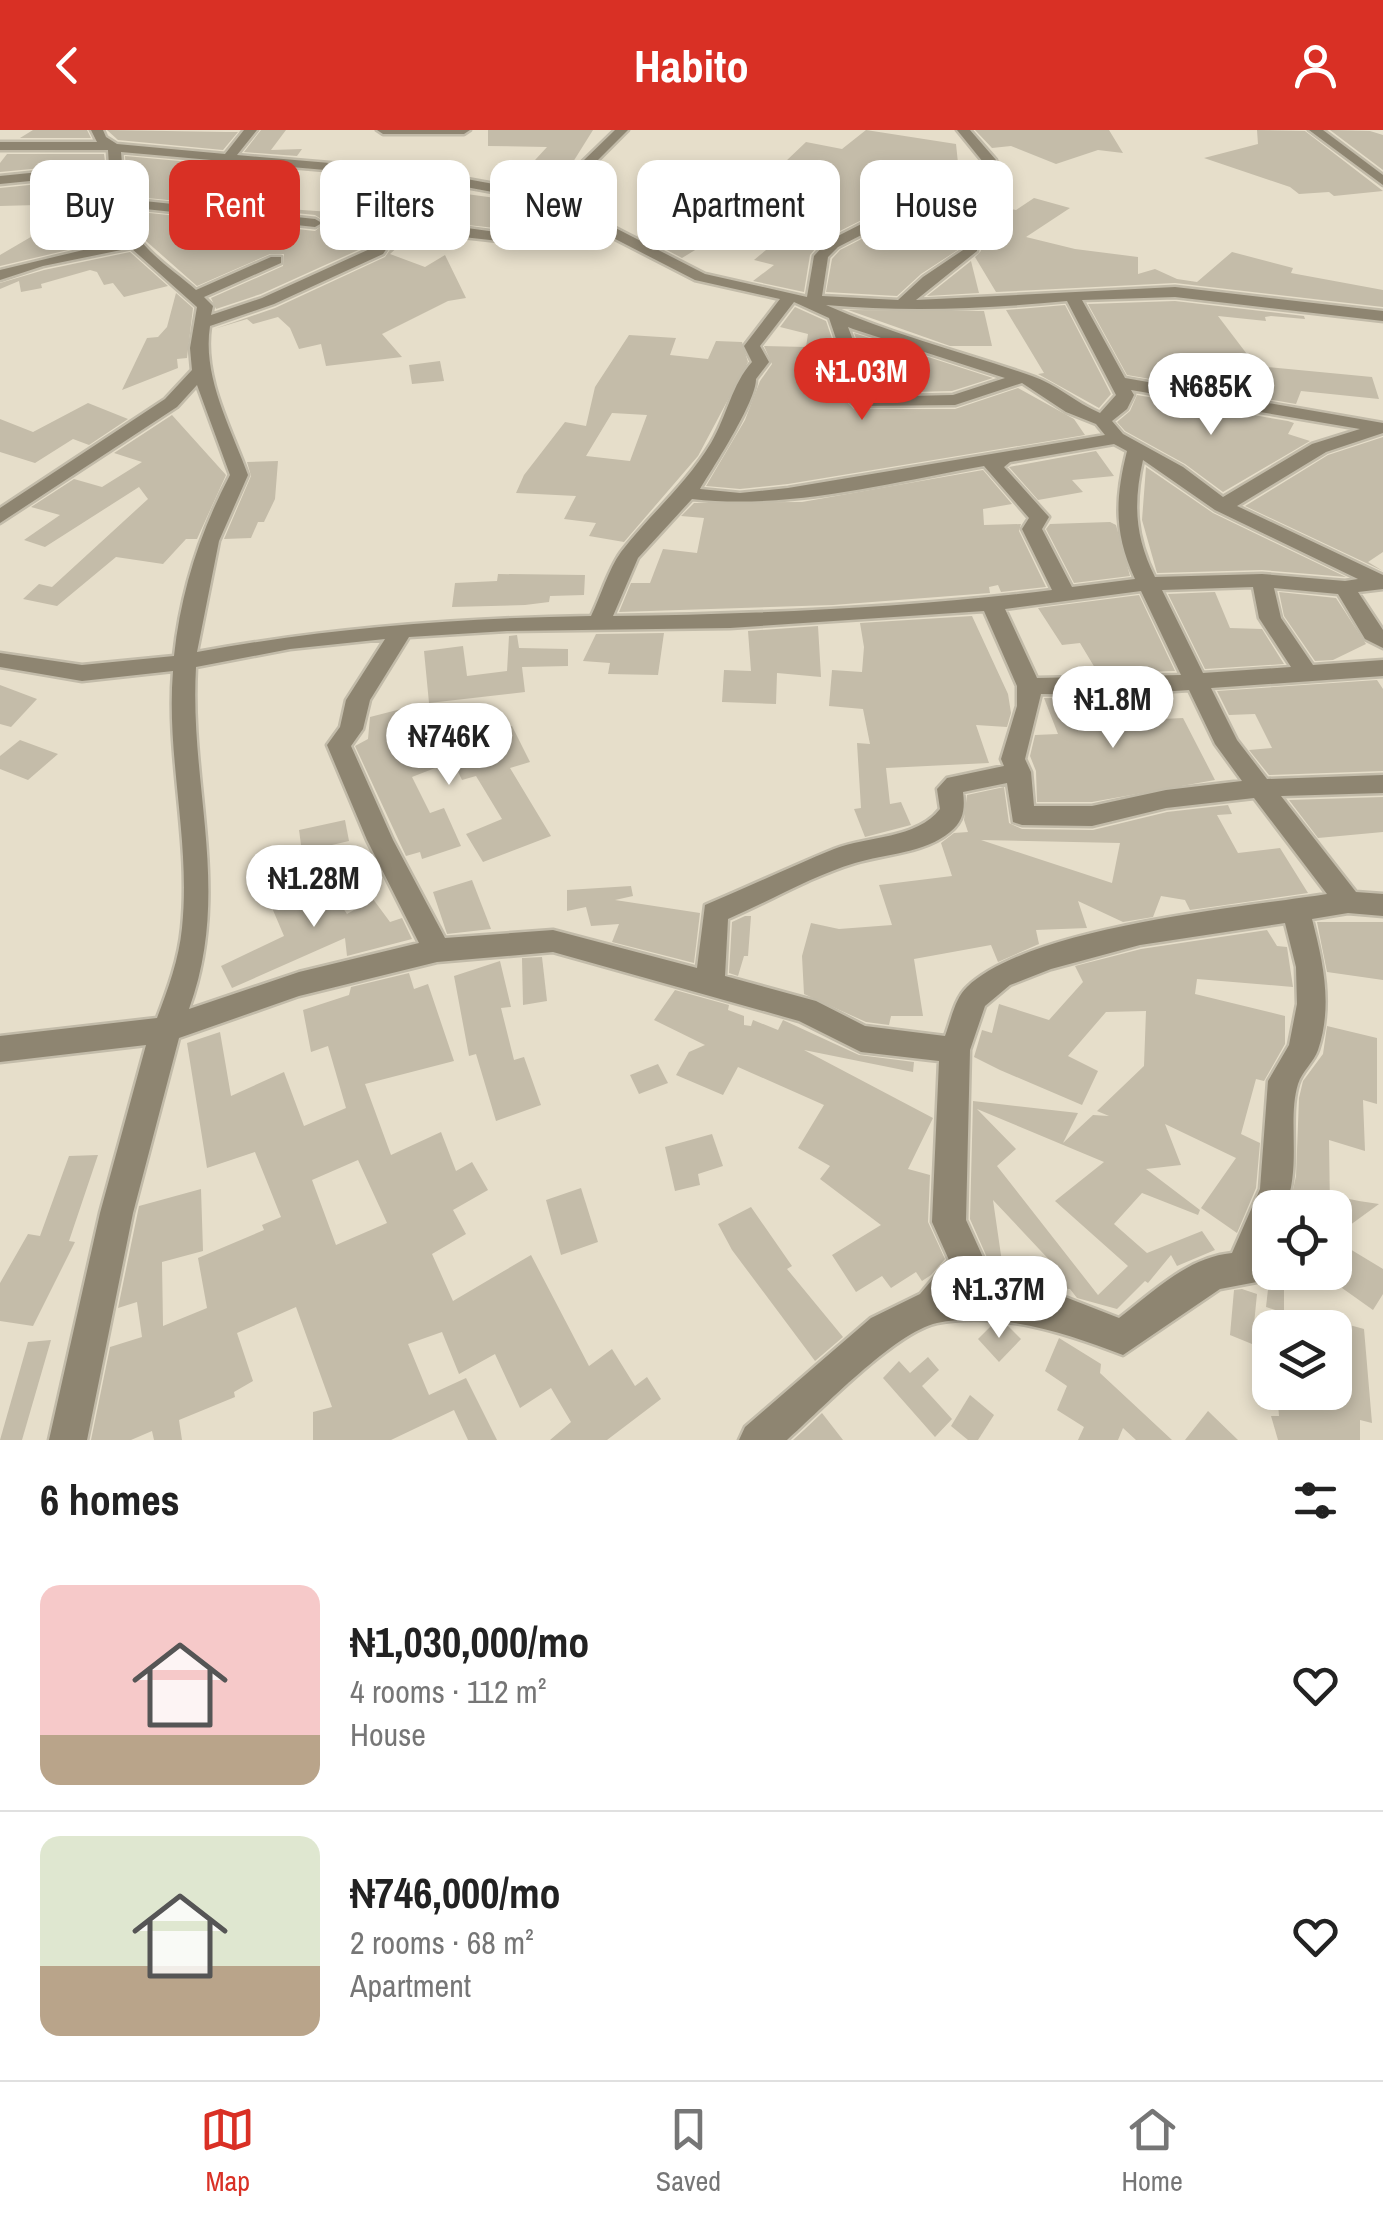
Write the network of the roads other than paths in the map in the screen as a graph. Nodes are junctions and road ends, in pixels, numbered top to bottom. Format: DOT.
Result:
graph roads {
  1 [pos="96,130"];
  2 [pos="252,130"];
  3 [pos="383,130"];
  4 [pos="464,130"];
  5 [pos="622,130"];
  6 [pos="963,130"];
  7 [pos="1315,130"];
  8 [pos="0,146"];
  9 [pos="110,147"];
  10 [pos="227,159"];
  11 [pos="114,160"];
  12 [pos="592,160"];
  13 [pos="320,165"];
  14 [pos="30,177"];
  15 [pos="0,180"];
  16 [pos="1383,181"];
  17 [pos="149,205"];
  18 [pos="314,223"];
  19 [pos="617,234"];
  20 [pos="840,240"];
  21 [pos="101,250"];
  22 [pos="142,250"];
  23 [pos="379,250"];
  24 [pos="827,250"];
  25 [pos="969,250"];
  26 [pos="276,260"];
  27 [pos="0,275"];
  28 [pos="194,296"];
  29 [pos="1072,298"];
  30 [pos="800,299"];
  31 [pos="903,304"];
  32 [pos="836,316"];
  33 [pos="1383,316"];
  34 [pos="203,323"];
  35 [pos="201,370"];
  36 [pos="1021,378"];
  37 [pos="1122,383"];
  38 [pos="1295,411"];
  39 [pos="1102,420"];
  40 [pos="1383,429"];
  41 [pos="1118,438"];
  42 [pos="1336,441"];
  43 [pos="1136,452"];
  44 [pos="1000,460"];
  45 [pos="687,493"];
  46 [pos="1222,506"];
  47 [pos="0,517"];
  48 [pos="1262,580"];
  49 [pos="1381,582"];
  50 [pos="1148,584"];
  51 [pos="1345,588"];
  52 [pos="1065,595"];
  53 [pos="992,604"];
  54 [pos="599,623"];
  55 [pos="402,630"];
  56 [pos="1383,641"];
  57 [pos="0,660"];
  58 [pos="184,662"];
  59 [pos="1383,668"];
  60 [pos="1306,672"];
  61 [pos="1194,681"];
  62 [pos="1028,686"];
  63 [pos="1019,772"];
  64 [pos="1383,784"];
  65 [pos="1258,788"];
  66 [pos="1348,902"];
  67 [pos="1383,905"];
  68 [pos="1296,910"];
  69 [pos="436,950"];
  70 [pos="698,980"];
  71 [pos="164,1030"];
  72 [pos="0,1049"];
  73 [pos="955,1050"];
  74 [pos="932,1306"];
  75 [pos="68,1440"];
  76 [pos="758,1440"];
  1 -- 9 [label="street"];
  2 -- 10 [label="street"];
  3 -- 4 [label="street"];
  5 -- 12 [label="street"];
  6 -- 20 [label="street"];
  7 -- 16 [label="street"];
  8 -- 9 [label="street"];
  9 -- 10 [label="street"];
  9 -- 11 [label="street"];
  10 -- 13 [label="street"];
  14 -- 15 [label="street"];
  17 -- 18 [label="street"];
  19 -- 30 [label="street"];
  21 -- 27 [label="street"];
  22 -- 28 [label="street"];
  23 -- 34 [label="street"];
  24 -- 30 [label="street"];
  25 -- 31 [label="street"];
  26 -- 28 [label="street"];
  28 -- 34 [label="street"];
  29 -- 31 [label="street"];
  29 -- 33 [label="street"];
  29 -- 37 [label="street"];
  30 -- 31 [label="street"];
  30 -- 32 [label="street"];
  30 -- 45 [label="street"];
  32 -- 36 [label="street"];
  32 -- 36 [label="street"];
  34 -- 35 [label="street"];
  35 -- 47 [label="street"];
  35 -- 58 [label="street"];
  36 -- 39 [label="street"];
  37 -- 38 [label="street"];
  37 -- 39 [label="street"];
  38 -- 40 [label="street"];
  38 -- 42 [label="street"];
  39 -- 41 [label="street"];
  40 -- 42 [label="street"];
  41 -- 43 [label="street"];
  41 -- 44 [label="street"];
  42 -- 46 [label="street"];
  43 -- 46 [label="street"];
  43 -- 50 [label="street"];
  44 -- 45 [label="street"];
  44 -- 52 [label="street"];
  45 -- 54 [label="street"];
  46 -- 49 [label="street"];
  48 -- 50 [label="street"];
  48 -- 51 [label="street"];
  48 -- 60 [label="street"];
  49 -- 51 [label="street"];
  50 -- 52 [label="street"];
  50 -- 61 [label="street"];
  51 -- 56 [label="street"];
  52 -- 53 [label="street"];
  53 -- 54 [label="street"];
  53 -- 62 [label="street"];
  54 -- 55 [label="street"];
  55 -- 58 [label="street"];
  55 -- 69 [label="street"];
  57 -- 58 [label="street"];
  58 -- 71 [label="street"];
  59 -- 60 [label="street"];
  60 -- 61 [label="street"];
  61 -- 62 [label="street"];
  61 -- 65 [label="street"];
  62 -- 63 [label="street"];
  63 -- 65 [label="street"];
  63 -- 70 [label="street"];
  64 -- 65 [label="street"];
  65 -- 66 [label="street"];
  66 -- 67 [label="street"];
  66 -- 68 [label="street"];
  68 -- 73 [label="street"];
  68 -- 74 [label="street"];
  69 -- 70 [label="street"];
  69 -- 71 [label="street"];
  70 -- 73 [label="street"];
  71 -- 72 [label="street"];
  71 -- 75 [label="street"];
  73 -- 74 [label="street"];
  74 -- 76 [label="street"];
}
